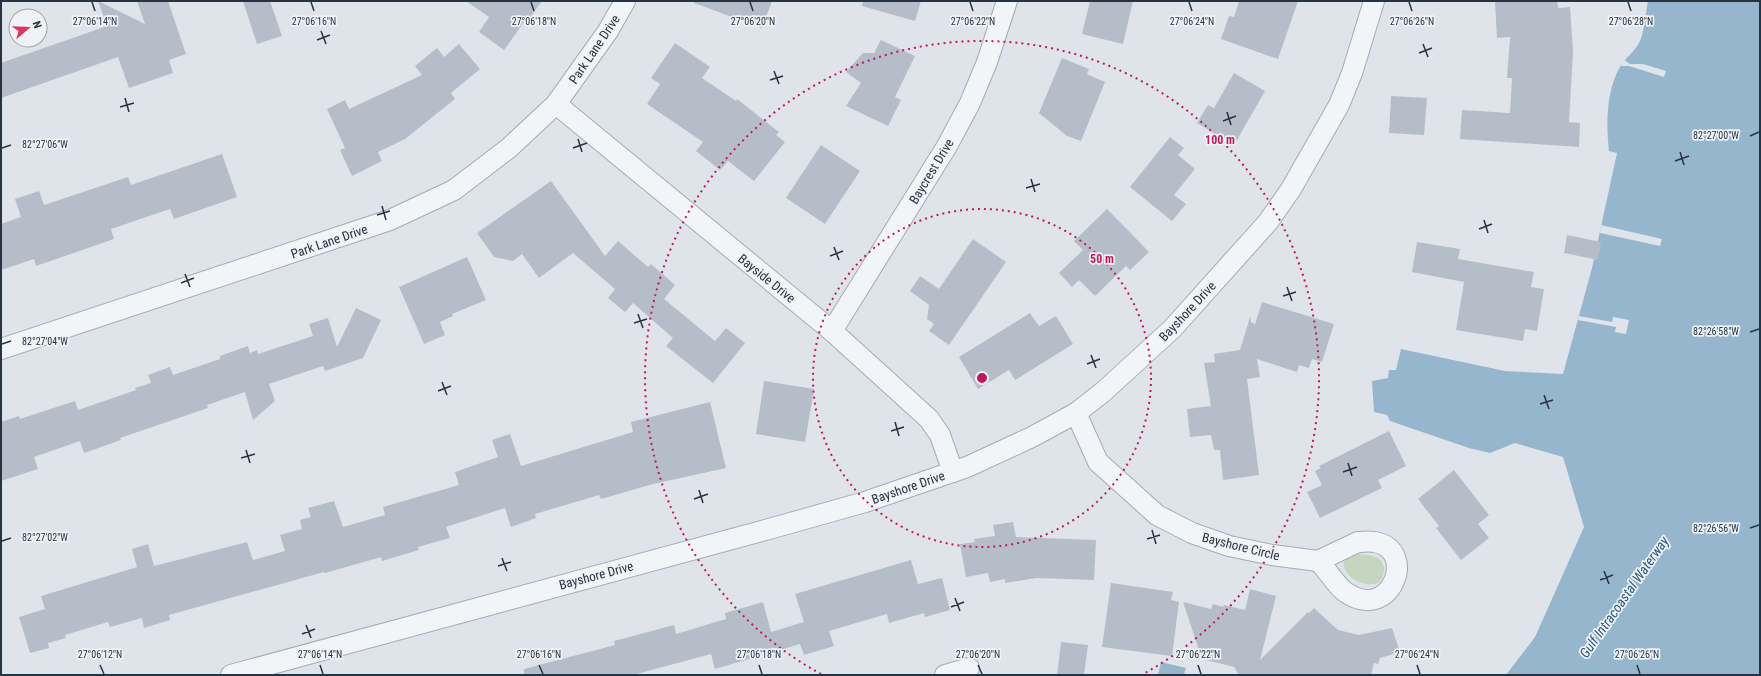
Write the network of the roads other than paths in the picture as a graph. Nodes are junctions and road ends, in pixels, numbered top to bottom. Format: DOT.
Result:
graph roads {
  1 [pos="625,1"];
  2 [pos="1007,1"];
  3 [pos="1374,1"];
  4 [pos="556,104"];
  5 [pos="832,331"];
  6 [pos="1,349"];
  7 [pos="1076,413"];
  8 [pos="953,472"];
  9 [pos="1318,561"];
  10 [pos="969,668"];
  11 [pos="230,675"];
  12 [pos="945,675"];
  1 -- 4 [label="street, Park Lane Drive"];
  2 -- 5 [label="street, Baycrest Drive"];
  3 -- 7 [label="street, Bayshore Drive"];
  4 -- 5 [label="street, Bayside Drive"];
  4 -- 6 [label="street, Park Lane Drive"];
  5 -- 8 [label="street, Bayside Drive"];
  7 -- 8 [label="street, Bayshore Drive"];
  7 -- 9 [label="street, Bayshore Circle"];
  8 -- 11 [label="street, Bayshore Drive"];
  10 -- 12 [label="street"];
}
